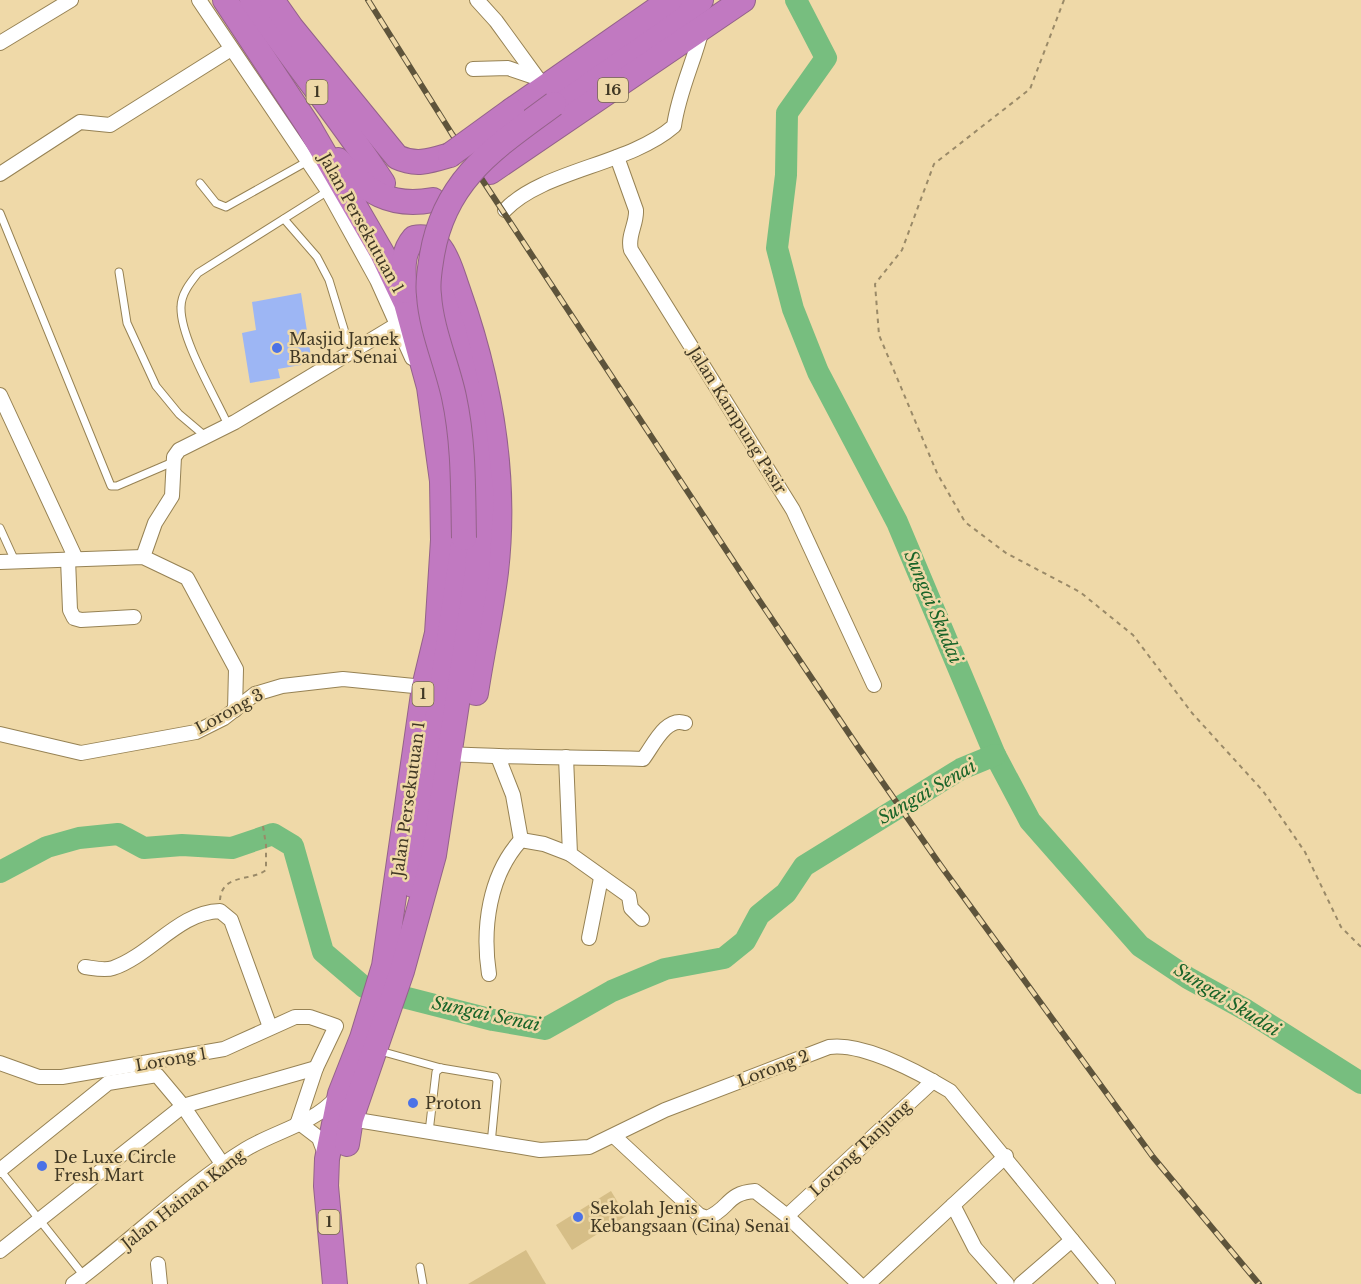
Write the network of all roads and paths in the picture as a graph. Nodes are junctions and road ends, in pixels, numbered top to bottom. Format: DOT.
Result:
graph roads {
  1 [pos="71,0"];
  2 [pos="199,0"];
  3 [pos="225,0"];
  4 [pos="252,0"];
  5 [pos="273,0"];
  6 [pos="477,0"];
  7 [pos="670,0"];
  8 [pos="701,0"];
  9 [pos="1064,0"];
  10 [pos="739,3"];
  11 [pos="702,28"];
  12 [pos="0,43"];
  13 [pos="231,49"];
  14 [pos="473,69"];
  15 [pos="545,90"];
  16 [pos="309,127"];
  17 [pos="617,157"];
  18 [pos="308,161"];
  19 [pos="490,172"];
  20 [pos="0,174"];
  21 [pos="200,183"];
  22 [pos="383,183"];
  23 [pos="328,191"];
  24 [pos="505,210"];
  25 [pos="0,213"];
  26 [pos="284,219"];
  27 [pos="443,271"];
  28 [pos="119,272"];
  29 [pos="406,303"];
  30 [pos="396,325"];
  31 [pos="351,352"];
  32 [pos="0,395"];
  33 [pos="435,422"];
  34 [pos="228,425"];
  35 [pos="204,436"];
  36 [pos="173,462"];
  37 [pos="0,528"];
  38 [pos="143,556"];
  39 [pos="72,559"];
  40 [pos="15,561"];
  41 [pos="0,562"];
  42 [pos="134,617"];
  43 [pos="874,685"];
  44 [pos="424,687"];
  45 [pos="236,710"];
  46 [pos="686,723"];
  47 [pos="0,734"];
  48 [pos="452,754"];
  49 [pos="498,757"];
  50 [pos="566,757"];
  51 [pos="263,826"];
  52 [pos="521,840"];
  53 [pos="570,854"];
  54 [pos="601,878"];
  55 [pos="220,911"];
  56 [pos="642,919"];
  57 [pos="589,938"];
  58 [pos="1361,947"];
  59 [pos="85,967"];
  60 [pos="393,968"];
  61 [pos="489,974"];
  62 [pos="270,1027"];
  63 [pos="375,1031"];
  64 [pos="0,1063"];
  65 [pos="316,1068"];
  66 [pos="441,1068"];
  67 [pos="933,1081"];
  68 [pos="340,1094"];
  69 [pos="183,1106"];
  70 [pos="351,1119"];
  71 [pos="298,1122"];
  72 [pos="429,1133"];
  73 [pos="615,1137"];
  74 [pos="491,1144"];
  75 [pos="1006,1156"];
  76 [pos="327,1159"];
  77 [pos="223,1165"];
  78 [pos="0,1170"];
  79 [pos="953,1205"];
  80 [pos="787,1216"];
  81 [pos="39,1220"];
  82 [pos="1072,1240"];
  83 [pos="0,1251"];
  84 [pos="158,1264"];
  85 [pos="420,1267"];
  86 [pos="79,1280"];
  87 [pos="160,1284"];
  88 [pos="335,1284"];
  89 [pos="349,1284"];
  90 [pos="423,1284"];
  91 [pos="859,1284"];
  92 [pos="868,1284"];
  93 [pos="1006,1284"];
  94 [pos="1022,1284"];
  95 [pos="1108,1284"];
  1 -- 12 [label="street"];
  2 -- 13 [label="street"];
  3 -- 16 [label="highway, Jalan Persekutuan 1 / 1"];
  4 -- 22 [label="highway, Jalan Persekutuan 1 / 1"];
  5 -- 15 [label="highway, bridge"];
  6 -- 15 [label="street"];
  7 -- 15 [label="highway"];
  8 -- 15 [label="highway"];
  9 -- 58 [label="path"];
  10 -- 11 [label="highway, 16"];
  11 -- 17 [label="street"];
  11 -- 19 [label="highway, 16"];
  13 -- 18 [label="street"];
  13 -- 20 [label="street"];
  14 -- 15 [label="street"];
  15 -- 60 [label="highway, bridge"];
  16 -- 19 [label="highway, bridge"];
  16 -- 29 [label="highway, Jalan Persekutuan 1 / 1"];
  17 -- 24 [label="street"];
  17 -- 43 [label="street, Jalan Kampung Pasir"];
  18 -- 21 [label="lane"];
  18 -- 23 [label="street"];
  19 -- 27 [label="highway"];
  23 -- 26 [label="lane"];
  23 -- 30 [label="street"];
  25 -- 36 [label="lane"];
  26 -- 31 [label="lane"];
  26 -- 34 [label="lane"];
  27 -- 29 [label="highway"];
  27 -- 48 [label="highway, Jalan Persekutuan 1 / 1"];
  28 -- 35 [label="lane"];
  29 -- 33 [label="highway, Jalan Persekutuan 1 / 1"];
  30 -- 31 [label="street"];
  30 -- 33 [label="street"];
  31 -- 34 [label="street"];
  32 -- 39 [label="street"];
  33 -- 44 [label="highway, Jalan Persekutuan 1 / 1"];
  34 -- 35 [label="street"];
  35 -- 36 [label="street"];
  36 -- 38 [label="street"];
  37 -- 40 [label="lane"];
  38 -- 39 [label="street"];
  38 -- 45 [label="street"];
  39 -- 40 [label="street"];
  39 -- 42 [label="street"];
  40 -- 41 [label="street"];
  44 -- 45 [label="street, Lorong 3"];
  44 -- 60 [label="highway, Jalan Persekutuan 1 / 1"];
  45 -- 47 [label="street, Lorong 3"];
  46 -- 50 [label="street"];
  48 -- 49 [label="street"];
  48 -- 60 [label="highway, Jalan Persekutuan 1 / 1"];
  49 -- 50 [label="street"];
  49 -- 52 [label="street"];
  50 -- 53 [label="street"];
  51 -- 55 [label="path"];
  52 -- 53 [label="street"];
  52 -- 61 [label="street"];
  53 -- 54 [label="street"];
  54 -- 56 [label="street"];
  54 -- 57 [label="street"];
  55 -- 59 [label="street"];
  55 -- 62 [label="street"];
  60 -- 63 [label="highway, Jalan Persekutuan 1 / 1"];
  62 -- 64 [label="street, Lorong 1"];
  62 -- 65 [label="street, Lorong 1"];
  63 -- 66 [label="lane"];
  63 -- 68 [label="highway, Jalan Persekutuan 1 / 1"];
  63 -- 70 [label="highway, Jalan Persekutuan 1 / 1"];
  65 -- 69 [label="street"];
  65 -- 71 [label="street"];
  66 -- 72 [label="lane"];
  66 -- 74 [label="lane"];
  67 -- 73 [label="street, Lorong 2"];
  67 -- 75 [label="street, Lorong 2"];
  67 -- 80 [label="street, Lorong Tanjung"];
  68 -- 71 [label="street, Jalan Hainan Kang"];
  68 -- 76 [label="highway, Jalan Persekutuan 1 / 1"];
  69 -- 77 [label="street"];
  69 -- 78 [label="street"];
  69 -- 81 [label="street"];
  70 -- 72 [label="street, Lorong 2"];
  70 -- 89 [label="highway, Jalan Persekutuan 1 / 1"];
  71 -- 76 [label="street"];
  71 -- 77 [label="street, Jalan Hainan Kang"];
  72 -- 74 [label="street, Lorong 2"];
  73 -- 74 [label="street, Lorong 2"];
  73 -- 80 [label="street"];
  75 -- 79 [label="street"];
  75 -- 82 [label="street, Lorong 2"];
  76 -- 88 [label="highway, Jalan Persekutuan 1 / 1"];
  77 -- 86 [label="street, Jalan Hainan Kang"];
  78 -- 81 [label="lane"];
  79 -- 92 [label="street"];
  79 -- 93 [label="street"];
  80 -- 91 [label="street"];
  81 -- 83 [label="street"];
  81 -- 86 [label="lane"];
  82 -- 94 [label="street"];
  82 -- 95 [label="street, Lorong 2"];
  84 -- 87 [label="street"];
  85 -- 90 [label="lane"];
}
